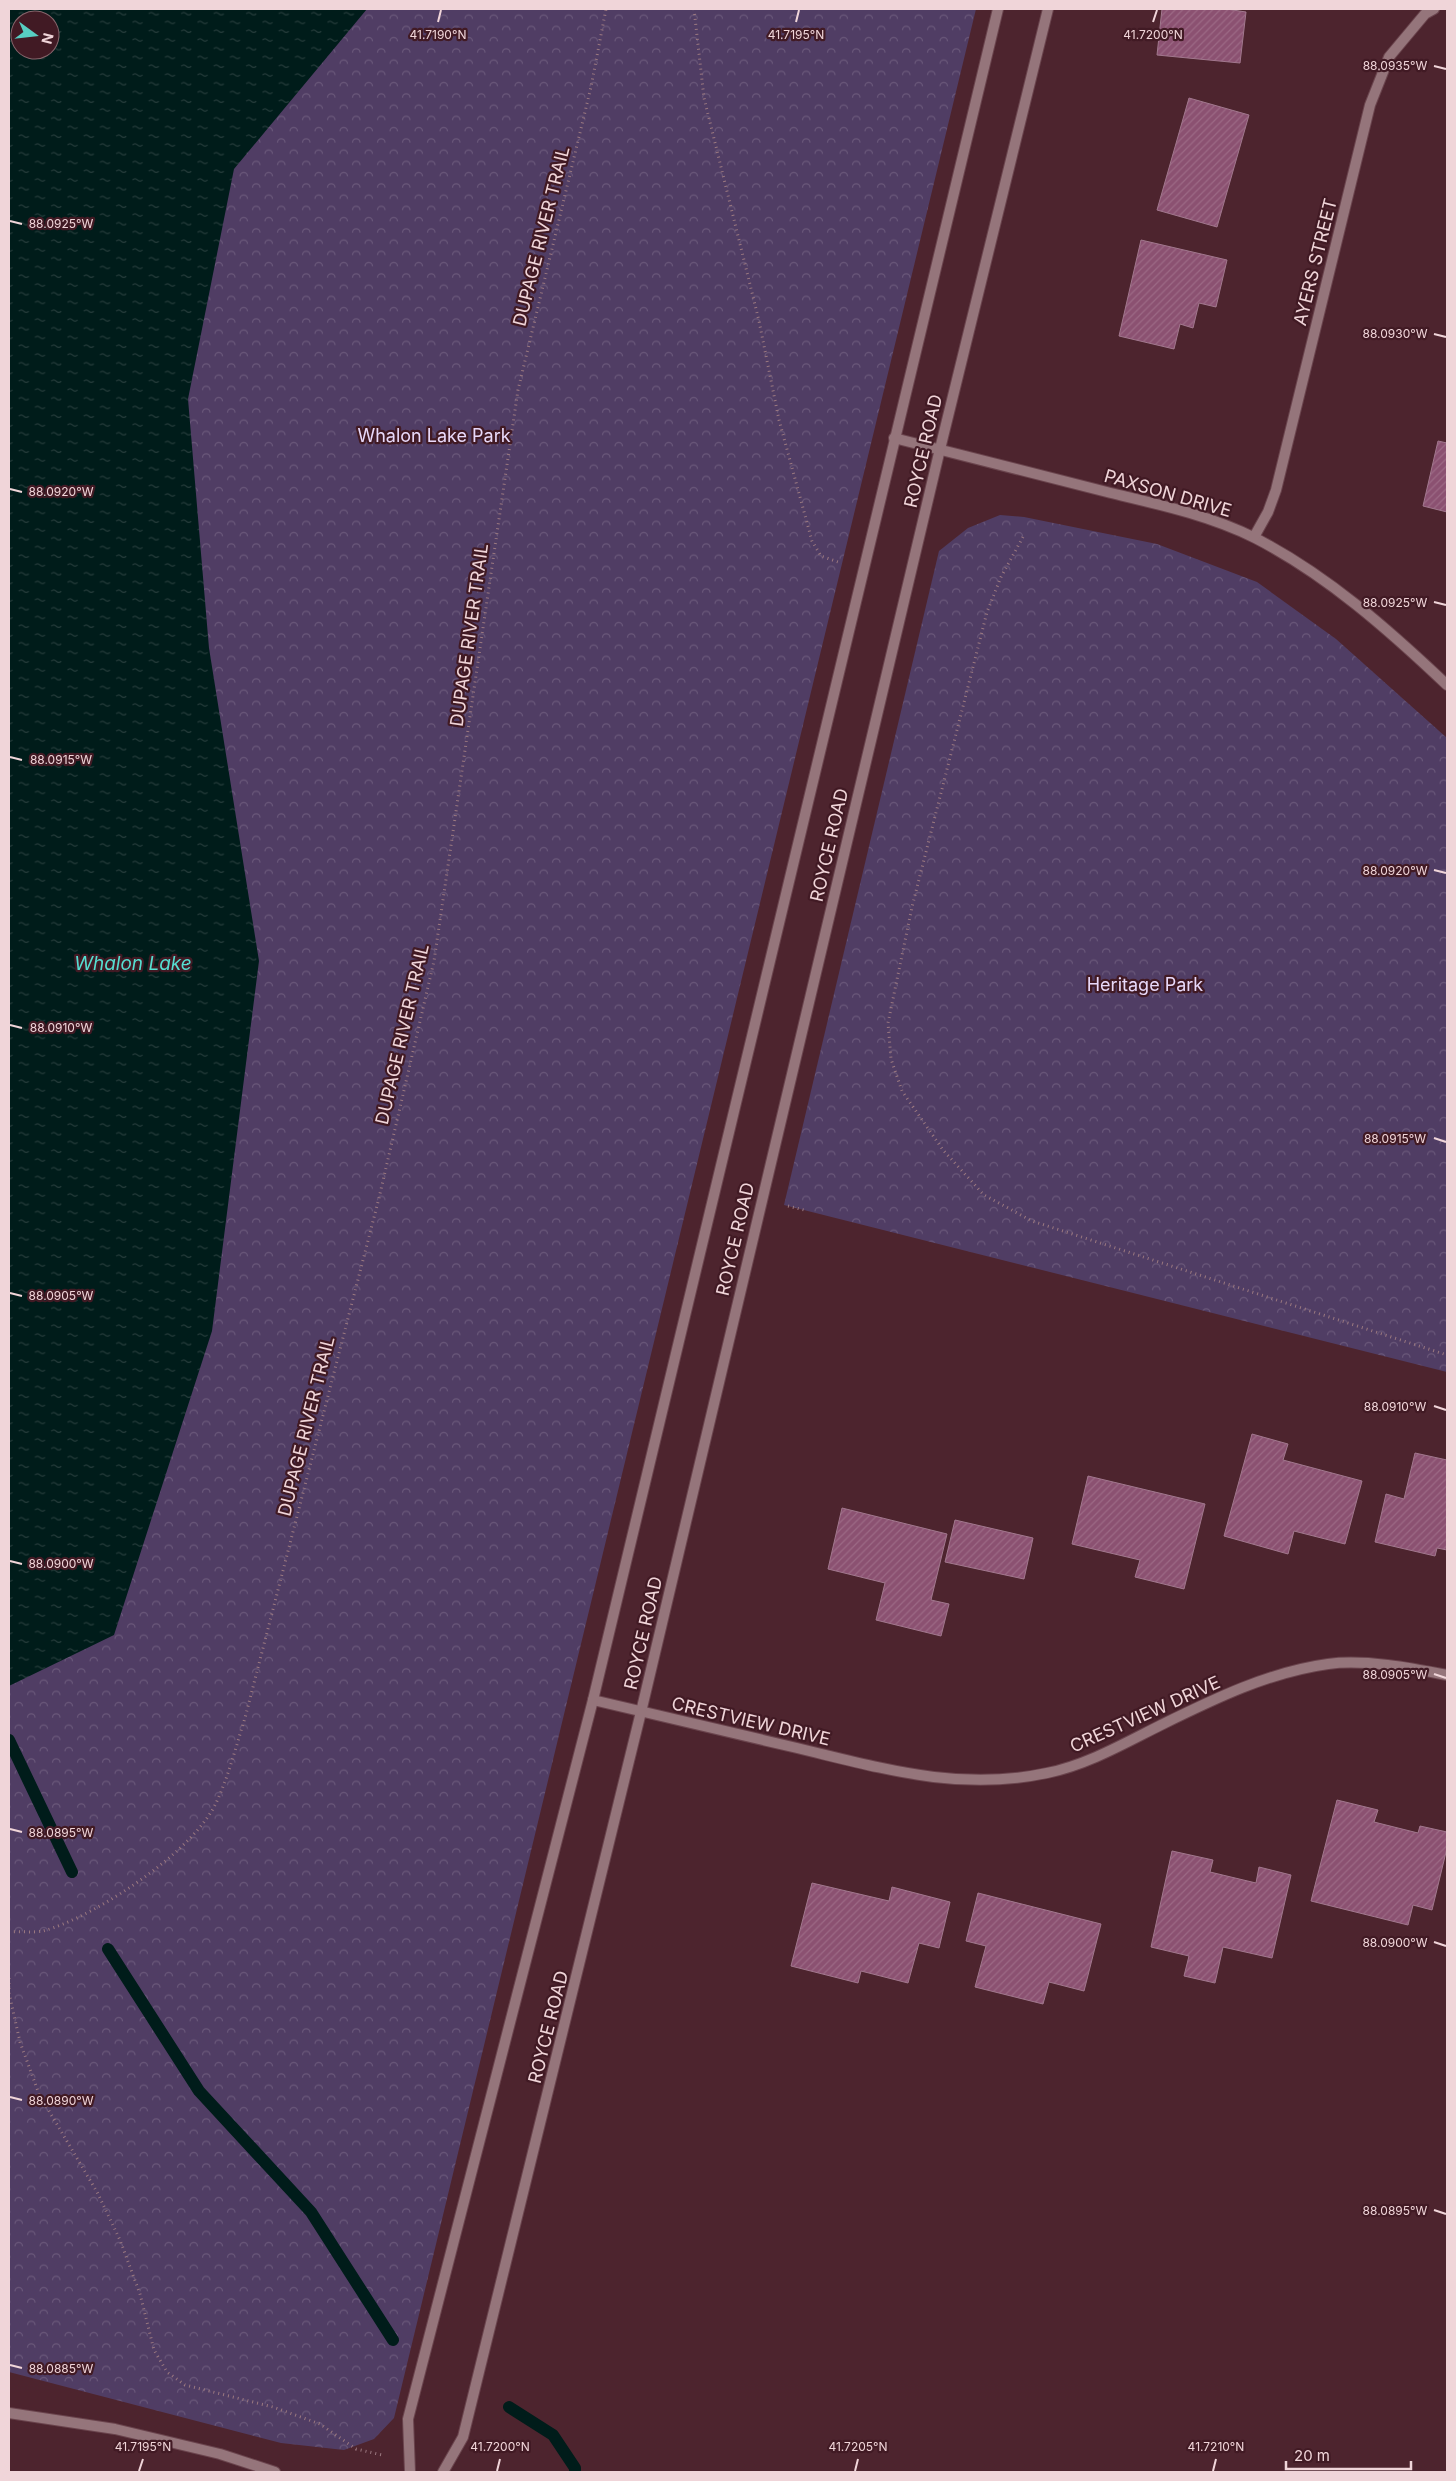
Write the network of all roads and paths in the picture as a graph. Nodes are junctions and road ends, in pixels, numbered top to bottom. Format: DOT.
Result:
graph roads {
  1 [pos="606,9"];
  2 [pos="694,9"];
  3 [pos="998,9"];
  4 [pos="1048,9"];
  5 [pos="1434,9"];
  6 [pos="894,438"];
  7 [pos="940,450"];
  8 [pos="1023,537"];
  9 [pos="1254,537"];
  10 [pos="842,564"];
  11 [pos="1447,685"];
  12 [pos="1447,1355"];
  13 [pos="1447,1675"];
  14 [pos="593,1700"];
  15 [pos="641,1712"];
  16 [pos="9,1932"];
  17 [pos="9,1978"];
  18 [pos="9,2413"];
  19 [pos="410,2461"];
  20 [pos="275,2472"];
  21 [pos="410,2472"];
  22 [pos="443,2472"];
  1 -- 16 [label="path, DUPAGE RIVER TRAIL"];
  2 -- 10 [label="path"];
  3 -- 6 [label="street, ROYCE ROAD"];
  4 -- 7 [label="street, ROYCE ROAD"];
  5 -- 9 [label="street, AYERS STREET"];
  6 -- 7 [label="street, PAXSON DRIVE"];
  6 -- 14 [label="street, ROYCE ROAD"];
  7 -- 9 [label="street, PAXSON DRIVE"];
  7 -- 15 [label="street, ROYCE ROAD"];
  8 -- 12 [label="path"];
  9 -- 11 [label="street, PAXSON DRIVE"];
  13 -- 15 [label="street, CRESTVIEW DRIVE"];
  14 -- 15 [label="street, CRESTVIEW DRIVE"];
  14 -- 19 [label="street, ROYCE ROAD"];
  15 -- 22 [label="street, ROYCE ROAD"];
  17 -- 19 [label="path"];
  18 -- 20 [label="street"];
  19 -- 21 [label="street, ROYCE ROAD"];
}
